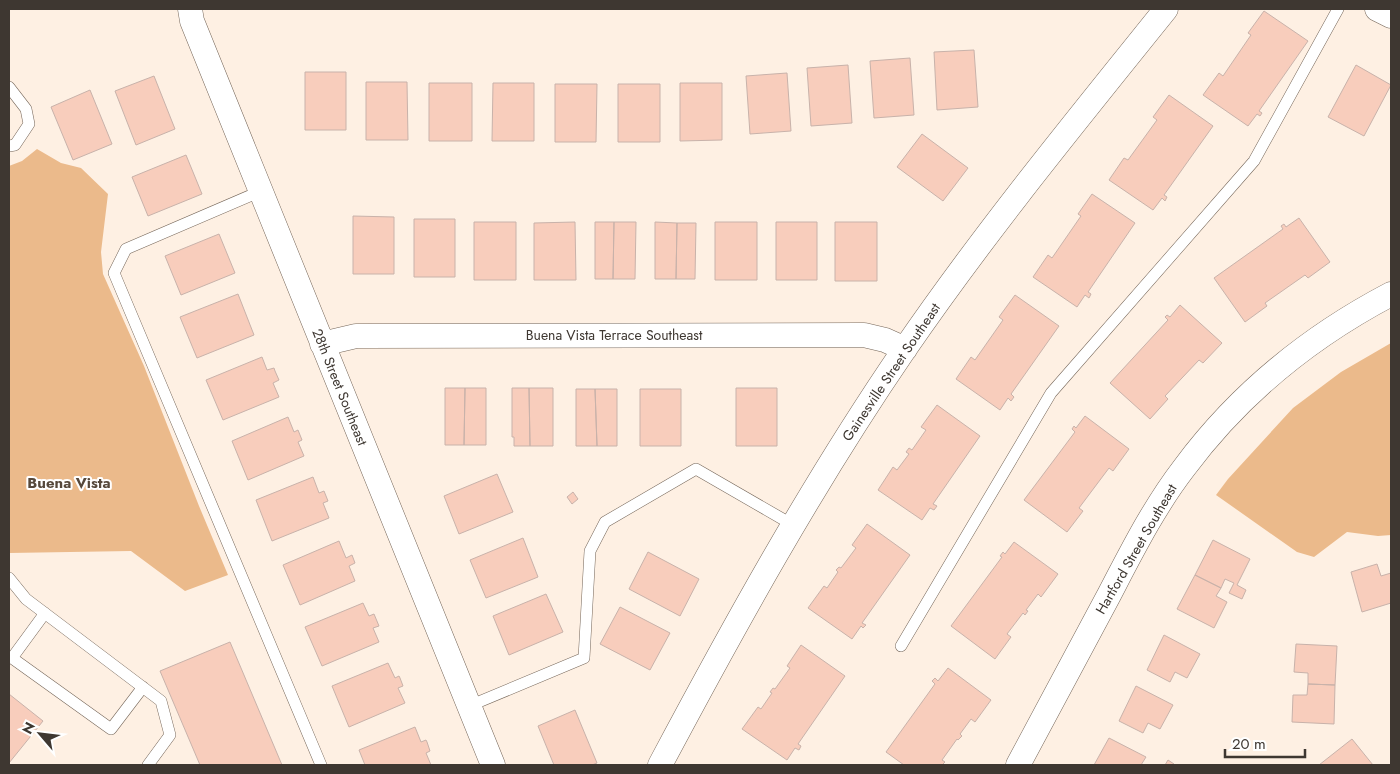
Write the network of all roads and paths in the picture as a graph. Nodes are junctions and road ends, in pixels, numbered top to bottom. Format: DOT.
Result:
graph roads {
  1 [pos="190,9"];
  2 [pos="1166,9"];
  3 [pos="1338,9"];
  4 [pos="1377,9"];
  5 [pos="1391,16"];
  6 [pos="9,87"];
  7 [pos="9,146"];
  8 [pos="261,191"];
  9 [pos="1391,294"];
  10 [pos="322,344"];
  11 [pos="904,349"];
  12 [pos="793,525"];
  13 [pos="9,578"];
  14 [pos="45,613"];
  15 [pos="901,646"];
  16 [pos="143,687"];
  17 [pos="470,706"];
  18 [pos="148,765"];
  19 [pos="321,765"];
  20 [pos="493,765"];
  21 [pos="660,765"];
  22 [pos="1018,765"];
  1 -- 8 [label="street, 28th Street Southeast"];
  2 -- 11 [label="street, Gainesville Street Southeast"];
  3 -- 15 [label="lane"];
  4 -- 5 [label="street"];
  6 -- 7 [label="lane"];
  8 -- 10 [label="street, 28th Street Southeast"];
  8 -- 19 [label="lane"];
  9 -- 22 [label="street, Hartford Street Southeast"];
  10 -- 11 [label="street, Buena Vista Terrace Southeast"];
  10 -- 17 [label="street, 28th Street Southeast"];
  11 -- 12 [label="street, Gainesville Street Southeast"];
  12 -- 17 [label="lane"];
  12 -- 21 [label="street, Gainesville Street Southeast"];
  13 -- 14 [label="lane"];
  14 -- 16 [label="lane"];
  14 -- 16 [label="lane"];
  16 -- 18 [label="lane"];
  17 -- 20 [label="street, 28th Street Southeast"];
}
